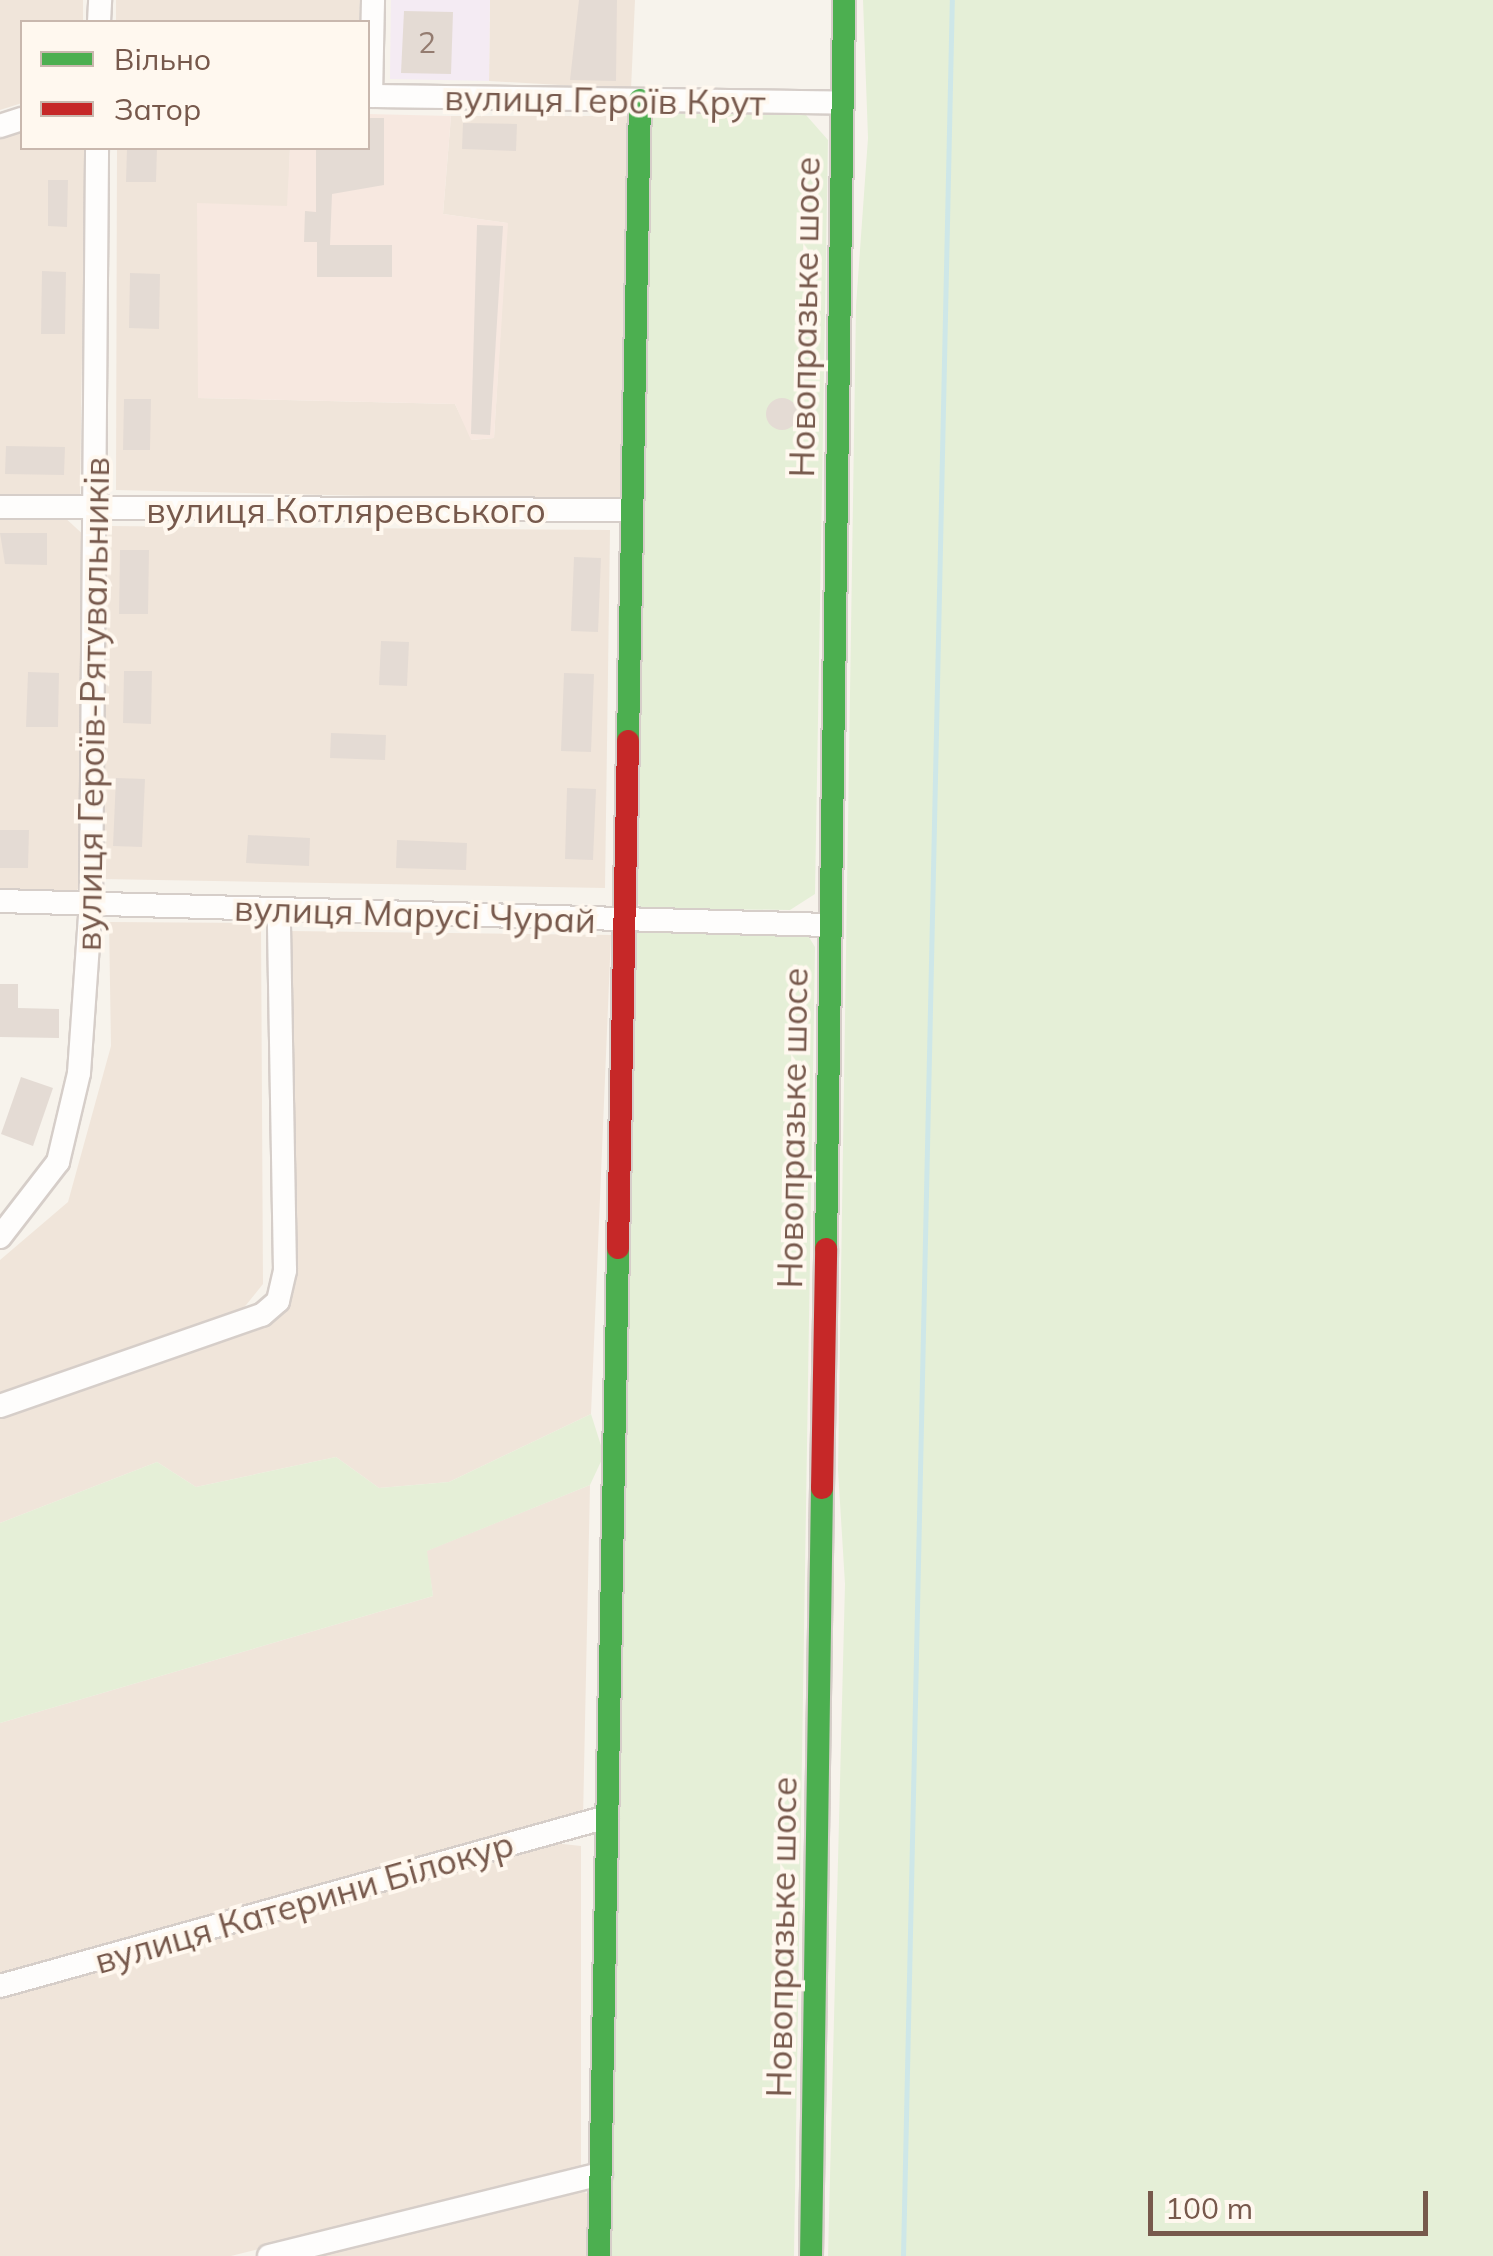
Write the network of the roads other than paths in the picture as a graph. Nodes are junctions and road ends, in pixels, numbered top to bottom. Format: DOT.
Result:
graph roads {
  1 [pos="373,0"];
  2 [pos="844,0"];
  3 [pos="370,72"];
  4 [pos="370,96"];
  5 [pos="640,100"];
  6 [pos="842,103"];
  7 [pos="97,150"];
  8 [pos="0,507"];
  9 [pos="98,509"];
  10 [pos="631,510"];
  11 [pos="0,901"];
  12 [pos="91,902"];
  13 [pos="279,910"];
  14 [pos="628,921"];
  15 [pos="830,925"];
  16 [pos="0,1237"];
  17 [pos="0,1406"];
  18 [pos="607,1818"];
  19 [pos="0,1986"];
  20 [pos="601,2174"];
  21 [pos="269,2256"];
  22 [pos="599,2256"];
  23 [pos="811,2256"];
  1 -- 3 [label="street"];
  2 -- 6 [label="main road, Новопразьке шосе"];
  4 -- 5 [label="street, вулиця Героїв Крут"];
  5 -- 6 [label="street, вулиця Героїв Крут"];
  5 -- 10 [label="main road"];
  6 -- 15 [label="main road, Новопразьке шосе"];
  7 -- 9 [label="street, вулиця Героїв-Рятувальників"];
  8 -- 9 [label="street, вулиця Котляревського"];
  9 -- 10 [label="street, вулиця Котляревського"];
  9 -- 12 [label="street, вулиця Героїв-Рятувальників"];
  10 -- 14 [label="main road"];
  11 -- 12 [label="street, вулиця Марусі Чурай"];
  12 -- 13 [label="street, вулиця Марусі Чурай"];
  12 -- 16 [label="street, вулиця Героїв-Рятувальників"];
  13 -- 14 [label="street, вулиця Марусі Чурай"];
  13 -- 17 [label="street"];
  14 -- 15 [label="street, вулиця Марусі Чурай"];
  14 -- 18 [label="main road"];
  15 -- 23 [label="main road, Новопразьке шосе"];
  18 -- 19 [label="street, вулиця Катерини Білокур"];
  18 -- 20 [label="main road"];
  20 -- 21 [label="street"];
  20 -- 22 [label="main road"];
}
